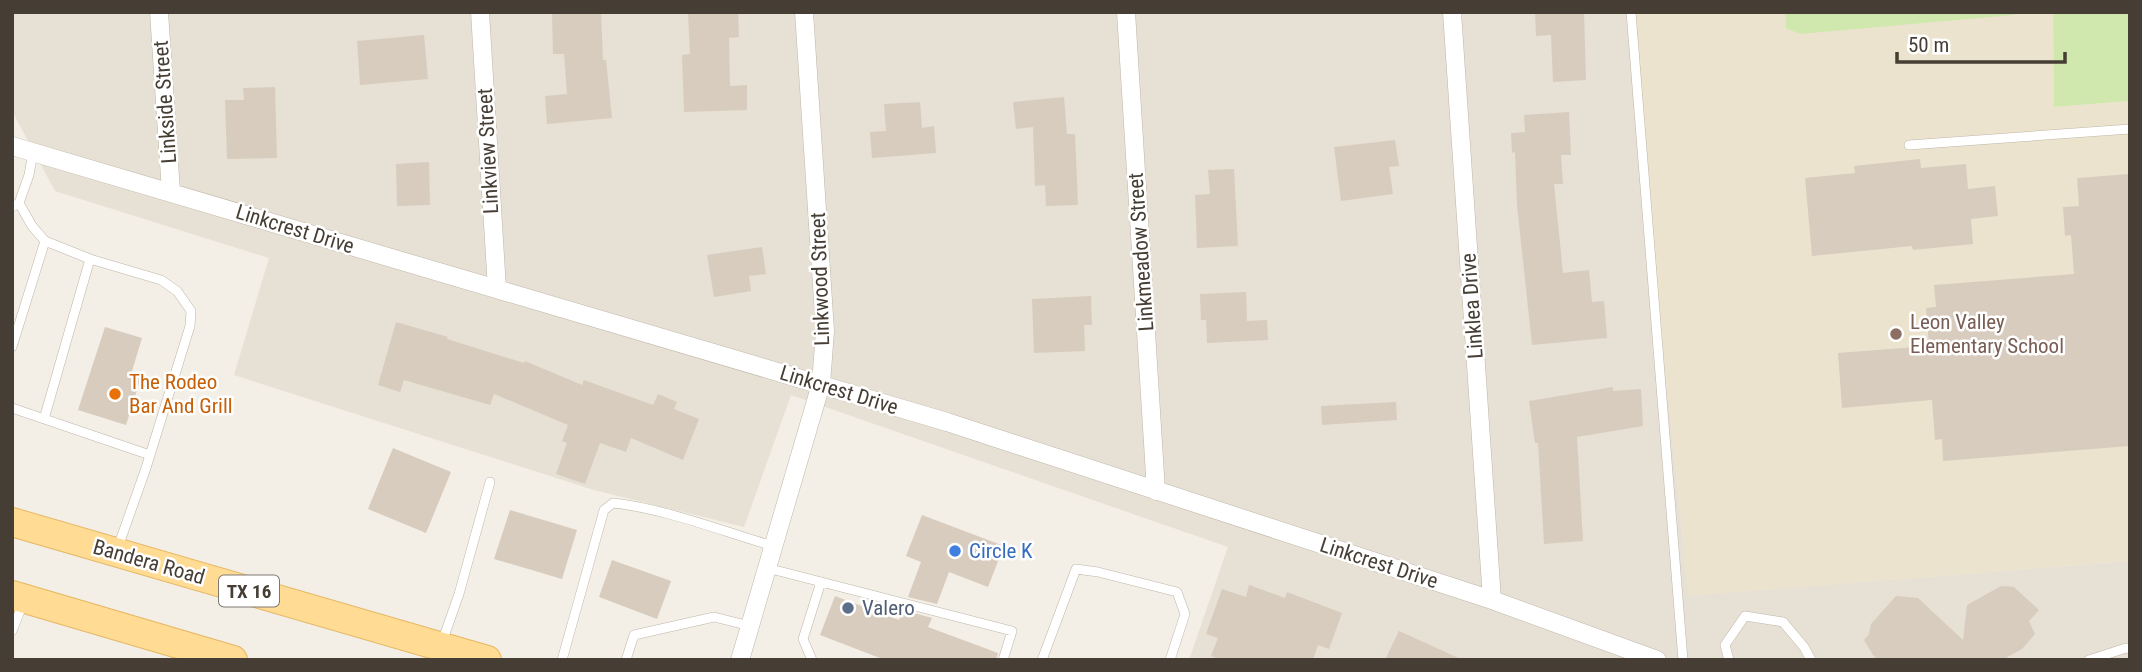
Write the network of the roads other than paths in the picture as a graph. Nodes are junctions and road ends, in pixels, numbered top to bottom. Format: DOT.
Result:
graph roads {
  1 [pos="159,12"];
  2 [pos="480,12"];
  3 [pos="804,12"];
  4 [pos="1126,12"];
  5 [pos="1452,12"];
  6 [pos="1631,12"];
  7 [pos="2130,129"];
  8 [pos="1909,145"];
  9 [pos="12,146"];
  10 [pos="33,152"];
  11 [pos="171,192"];
  12 [pos="16,205"];
  13 [pos="45,241"];
  14 [pos="90,259"];
  15 [pos="496,289"];
  16 [pos="12,347"];
  17 [pos="821,384"];
  18 [pos="12,408"];
  19 [pos="44,419"];
  20 [pos="150,454"];
  21 [pos="490,482"];
  22 [pos="1156,491"];
  23 [pos="12,522"];
  24 [pos="773,547"];
  25 [pos="116,552"];
  26 [pos="767,568"];
  27 [pos="821,582"];
  28 [pos="19,597"];
  29 [pos="1492,600"];
  30 [pos="750,626"];
  31 [pos="12,631"];
  32 [pos="441,646"];
  33 [pos="2130,649"];
  34 [pos="198,655"];
  35 [pos="233,660"];
  36 [pos="487,660"];
  37 [pos="562,660"];
  38 [pos="626,660"];
  39 [pos="740,660"];
  40 [pos="812,660"];
  41 [pos="1003,660"];
  42 [pos="1042,660"];
  43 [pos="1170,660"];
  44 [pos="1657,660"];
  45 [pos="1683,660"];
  46 [pos="1729,660"];
  47 [pos="1811,660"];
  48 [pos="2090,660"];
  1 -- 11 [label="street, Linkside Street"];
  2 -- 15 [label="street, Linkview Street"];
  3 -- 17 [label="street, Linkwood Street"];
  4 -- 22 [label="street, Linkmeadow Street"];
  5 -- 29 [label="street, Linklea Drive"];
  6 -- 45 [label="lane"];
  7 -- 8 [label="lane"];
  9 -- 10 [label="street, Linkcrest Drive"];
  10 -- 11 [label="street, Linkcrest Drive"];
  10 -- 12 [label="lane"];
  11 -- 15 [label="street, Linkcrest Drive"];
  12 -- 13 [label="lane"];
  13 -- 14 [label="lane"];
  13 -- 16 [label="lane"];
  14 -- 19 [label="lane"];
  14 -- 20 [label="lane"];
  15 -- 17 [label="street, Linkcrest Drive"];
  17 -- 22 [label="street, Linkcrest Drive"];
  17 -- 24 [label="street, Linkwood Street"];
  18 -- 19 [label="lane"];
  19 -- 20 [label="lane"];
  20 -- 25 [label="lane"];
  21 -- 32 [label="lane"];
  22 -- 29 [label="street, Linkcrest Drive"];
  23 -- 25 [label="main road, Bandera Road / TX 16"];
  24 -- 26 [label="street, Linkwood Street"];
  24 -- 37 [label="lane"];
  25 -- 32 [label="main road, Bandera Road / TX 16"];
  26 -- 27 [label="lane"];
  26 -- 30 [label="street, Linkwood Street"];
  27 -- 40 [label="lane"];
  27 -- 41 [label="lane"];
  28 -- 31 [label="lane"];
  28 -- 34 [label="main road"];
  29 -- 44 [label="street, Linkcrest Drive"];
  30 -- 38 [label="lane"];
  30 -- 39 [label="street, Linkwood Street"];
  32 -- 36 [label="main road, Bandera Road / TX 16"];
  33 -- 48 [label="lane"];
  34 -- 35 [label="main road"];
  42 -- 43 [label="lane"];
  46 -- 47 [label="lane"];
}
